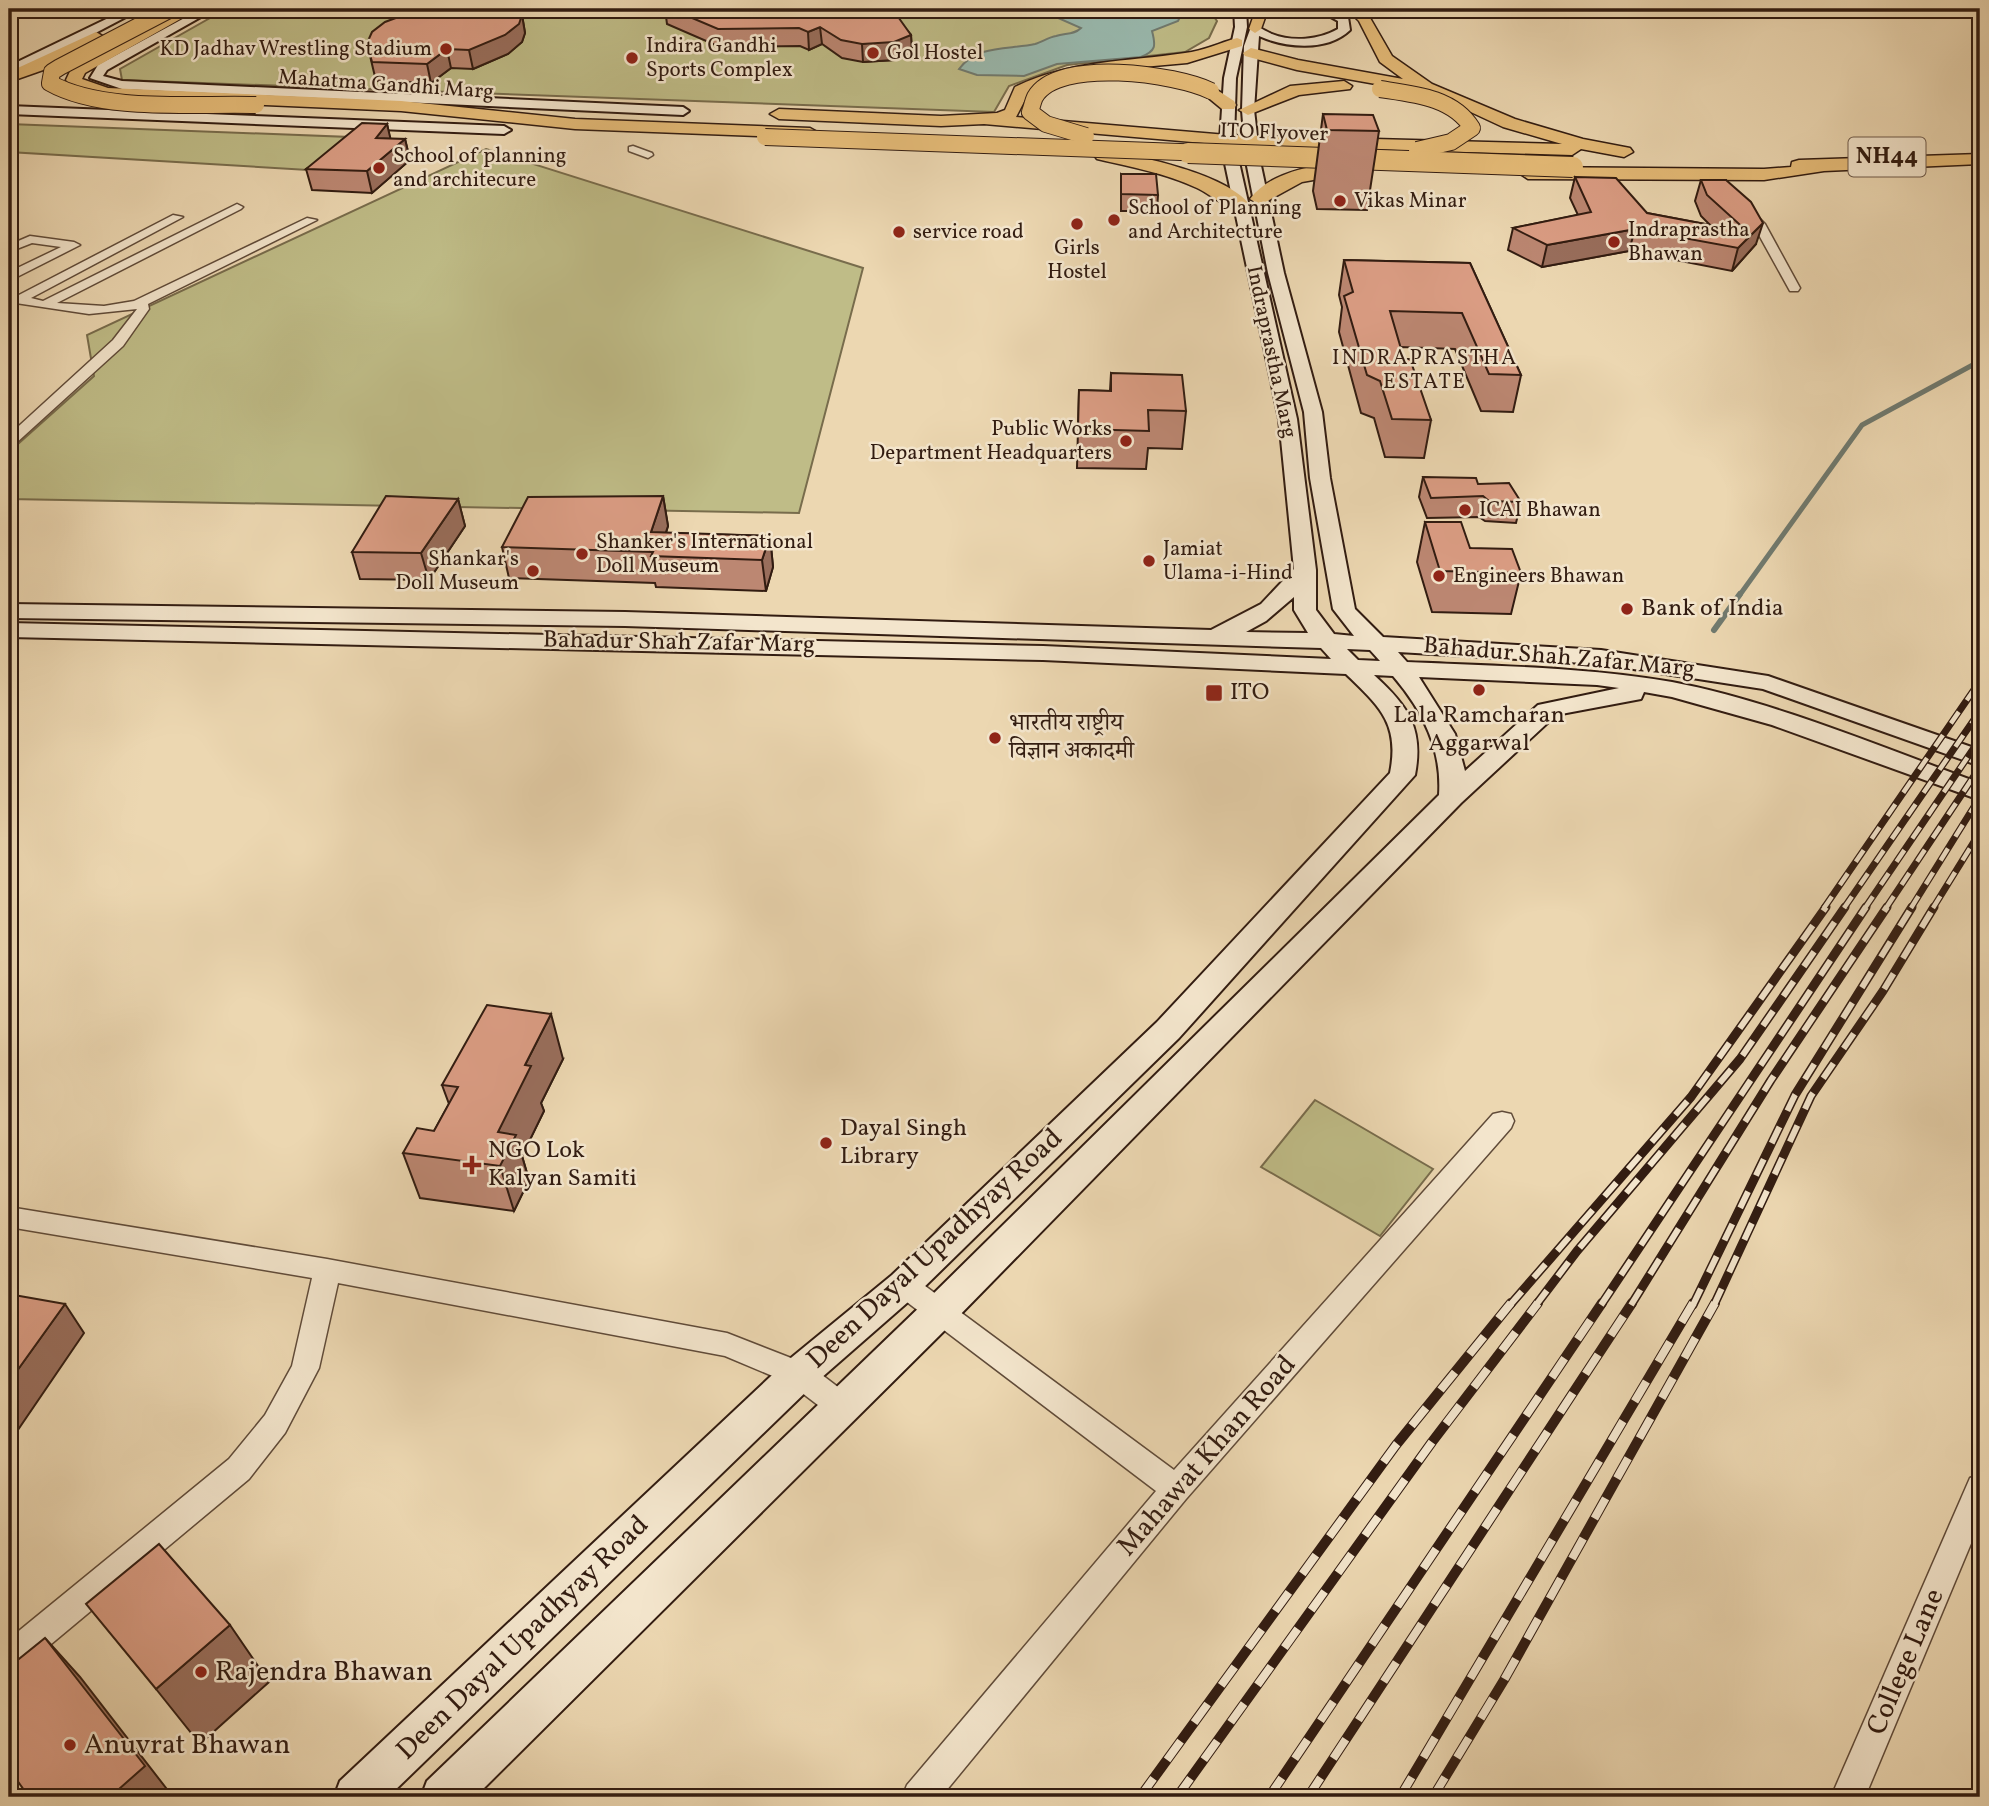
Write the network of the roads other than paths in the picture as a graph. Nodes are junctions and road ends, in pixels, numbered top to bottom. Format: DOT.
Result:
graph roads {
  1 [pos="135,9"];
  2 [pos="153,9"];
  3 [pos="171,9"];
  4 [pos="191,9"];
  5 [pos="209,9"];
  6 [pos="1225,9"];
  7 [pos="1240,9"];
  8 [pos="1252,9"];
  9 [pos="1262,9"];
  10 [pos="1321,9"];
  11 [pos="1354,9"];
  12 [pos="1246,38"];
  13 [pos="9,72"];
  14 [pos="1436,90"];
  15 [pos="40,92"];
  16 [pos="107,93"];
  17 [pos="1228,105"];
  18 [pos="424,108"];
  19 [pos="9,110"];
  20 [pos="1248,110"];
  21 [pos="683,111"];
  22 [pos="734,113"];
  23 [pos="985,119"];
  24 [pos="504,130"];
  25 [pos="766,133"];
  26 [pos="723,135"];
  27 [pos="1227,140"];
  28 [pos="1252,140"];
  29 [pos="1361,141"];
  30 [pos="1120,144"];
  31 [pos="633,149"];
  32 [pos="1624,152"];
  33 [pos="1646,152"];
  34 [pos="1980,152"];
  35 [pos="1398,154"];
  36 [pos="648,155"];
  37 [pos="1103,155"];
  38 [pos="1767,156"];
  39 [pos="1230,159"];
  40 [pos="1980,159"];
  41 [pos="1793,160"];
  42 [pos="1253,161"];
  43 [pos="1576,164"];
  44 [pos="1824,165"];
  45 [pos="1364,166"];
  46 [pos="1700,166"];
  47 [pos="1260,199"];
  48 [pos="1734,199"];
  49 [pos="1240,205"];
  50 [pos="237,208"];
  51 [pos="252,214"];
  52 [pos="177,217"];
  53 [pos="312,220"];
  54 [pos="9,237"];
  55 [pos="30,239"];
  56 [pos="52,242"];
  57 [pos="9,249"];
  58 [pos="9,262"];
  59 [pos="9,277"];
  60 [pos="1794,288"];
  61 [pos="13,299"];
  62 [pos="141,303"];
  63 [pos="44,305"];
  64 [pos="65,309"];
  65 [pos="9,442"];
  66 [pos="1305,570"];
  67 [pos="1338,573"];
  68 [pos="9,611"];
  69 [pos="9,630"];
  70 [pos="1198,637"];
  71 [pos="1329,641"];
  72 [pos="1376,643"];
  73 [pos="1401,656"];
  74 [pos="1350,665"];
  75 [pos="1768,683"];
  76 [pos="1674,690"];
  77 [pos="1745,709"];
  78 [pos="1980,743"];
  79 [pos="1980,758"];
  80 [pos="1980,792"];
  81 [pos="1452,797"];
  82 [pos="1980,811"];
  83 [pos="1502,1121"];
  84 [pos="9,1217"];
  85 [pos="327,1270"];
  86 [pos="904,1286"];
  87 [pos="940,1311"];
  88 [pos="799,1374"];
  89 [pos="841,1406"];
  90 [pos="1980,1488"];
  91 [pos="1176,1489"];
  92 [pos="9,1659"];
  93 [pos="356,1797"];
  94 [pos="443,1797"];
  95 [pos="919,1797"];
  96 [pos="1848,1797"];
  1 -- 13 [label="main road"];
  2 -- 13 [label="highway"];
  3 -- 24 [label="highway, bridge"];
  4 -- 16 [label="highway"];
  5 -- 21 [label="main road"];
  6 -- 12 [label="main road"];
  7 -- 12 [label="main road"];
  8 -- 12 [label="main road"];
  9 -- 12 [label="main road"];
  10 -- 12 [label="main road"];
  11 -- 14 [label="highway"];
  12 -- 14 [label="highway"];
  12 -- 17 [label="main road, Indraprastha Marg"];
  12 -- 20 [label="main road, Indraprastha Marg"];
  12 -- 23 [label="highway"];
  14 -- 32 [label="highway"];
  15 -- 16 [label="main road, Mahatma Gandhi Marg"];
  16 -- 18 [label="highway, Mahatma Gandhi Marg"];
  17 -- 27 [label="main road, Indraprastha Marg"];
  17 -- 30 [label="highway, bridge"];
  18 -- 21 [label="highway"];
  18 -- 25 [label="highway, Mahatma Gandhi Marg"];
  19 -- 24 [label="main road, Mahatma Gandhi Marg"];
  20 -- 28 [label="main road, Indraprastha Marg"];
  20 -- 35 [label="highway, bridge"];
  21 -- 22 [label="highway"];
  22 -- 23 [label="highway"];
  22 -- 25 [label="highway"];
  23 -- 27 [label="highway"];
  24 -- 26 [label="highway, Mahatma Gandhi Marg"];
  25 -- 26 [label="highway, ITO Flyover"];
  25 -- 30 [label="highway, ITO Flyover"];
  25 -- 43 [label="highway, ITO Flyover, bridge"];
  26 -- 37 [label="highway"];
  27 -- 28 [label="highway"];
  27 -- 39 [label="main road, Indraprastha Marg"];
  28 -- 29 [label="highway"];
  28 -- 42 [label="main road, Indraprastha Marg"];
  29 -- 32 [label="highway"];
  29 -- 45 [label="highway"];
  30 -- 35 [label="highway, ITO Flyover"];
  31 -- 36 [label="street"];
  32 -- 33 [label="highway"];
  34 -- 41 [label="highway, NH44"];
  35 -- 43 [label="highway, ITO Flyover"];
  37 -- 39 [label="highway"];
  37 -- 49 [label="highway"];
  38 -- 41 [label="highway"];
  39 -- 42 [label="highway"];
  39 -- 49 [label="main road, Indraprastha Marg"];
  40 -- 44 [label="highway, NH44"];
  41 -- 46 [label="highway, ITO Flyover / NH44"];
  42 -- 45 [label="highway"];
  42 -- 47 [label="main road, Indraprastha Marg"];
  43 -- 46 [label="highway, ITO Flyover / NH44"];
  44 -- 45 [label="highway"];
  44 -- 46 [label="highway, ITO Flyover / NH44"];
  45 -- 47 [label="highway"];
  47 -- 67 [label="main road, Indraprastha Marg"];
  48 -- 60 [label="street"];
  49 -- 66 [label="main road, Indraprastha Marg"];
  50 -- 63 [label="street"];
  51 -- 64 [label="street"];
  52 -- 61 [label="street"];
  53 -- 62 [label="street"];
  54 -- 55 [label="street"];
  55 -- 56 [label="street"];
  55 -- 57 [label="street"];
  56 -- 58 [label="street"];
  56 -- 59 [label="street"];
  61 -- 63 [label="street"];
  62 -- 64 [label="street"];
  62 -- 65 [label="street"];
  63 -- 64 [label="street"];
  66 -- 70 [label="main road"];
  66 -- 71 [label="main road, Indraprastha Marg"];
  67 -- 72 [label="main road, Indraprastha Marg"];
  67 -- 73 [label="main road"];
  68 -- 70 [label="main road, Bahadur Shah Zafar Marg"];
  69 -- 74 [label="main road, Bahadur Shah Zafar Marg"];
  70 -- 71 [label="main road, Bahadur Shah Zafar Marg"];
  71 -- 72 [label="main road, Bahadur Shah Zafar Marg"];
  71 -- 74 [label="main road, Deen Dayal Upadhyay Road"];
  72 -- 73 [label="main road, Indraprastha Marg"];
  73 -- 74 [label="main road, Bahadur Shah Zafar Marg"];
  73 -- 75 [label="main road, Bahadur Shah Zafar Marg"];
  73 -- 76 [label="main road, Bahadur Shah Zafar Marg"];
  73 -- 81 [label="main road, Indraprastha Marg"];
  74 -- 86 [label="main road, Deen Dayal Upadhyay Road"];
  75 -- 78 [label="main road"];
  75 -- 79 [label="main road, Bahadur Shah Zafar Marg"];
  76 -- 77 [label="main road, Bahadur Shah Zafar Marg"];
  76 -- 81 [label="main road, Deen Dayal Upadhyay Road"];
  77 -- 80 [label="main road, Bahadur Shah Zafar Marg"];
  77 -- 82 [label="main road"];
  81 -- 87 [label="main road, Deen Dayal Upadhyay Road"];
  83 -- 91 [label="street, Mahawat Khan Road"];
  84 -- 85 [label="street"];
  85 -- 88 [label="street"];
  85 -- 92 [label="street"];
  86 -- 87 [label="street"];
  86 -- 88 [label="main road, Deen Dayal Upadhyay Road"];
  87 -- 89 [label="main road, Deen Dayal Upadhyay Road"];
  87 -- 91 [label="street"];
  88 -- 89 [label="street"];
  88 -- 93 [label="main road, Deen Dayal Upadhyay Road"];
  89 -- 94 [label="main road, Deen Dayal Upadhyay Road"];
  90 -- 96 [label="street, College Lane"];
  91 -- 95 [label="street, Mahawat Khan Road"];
}
